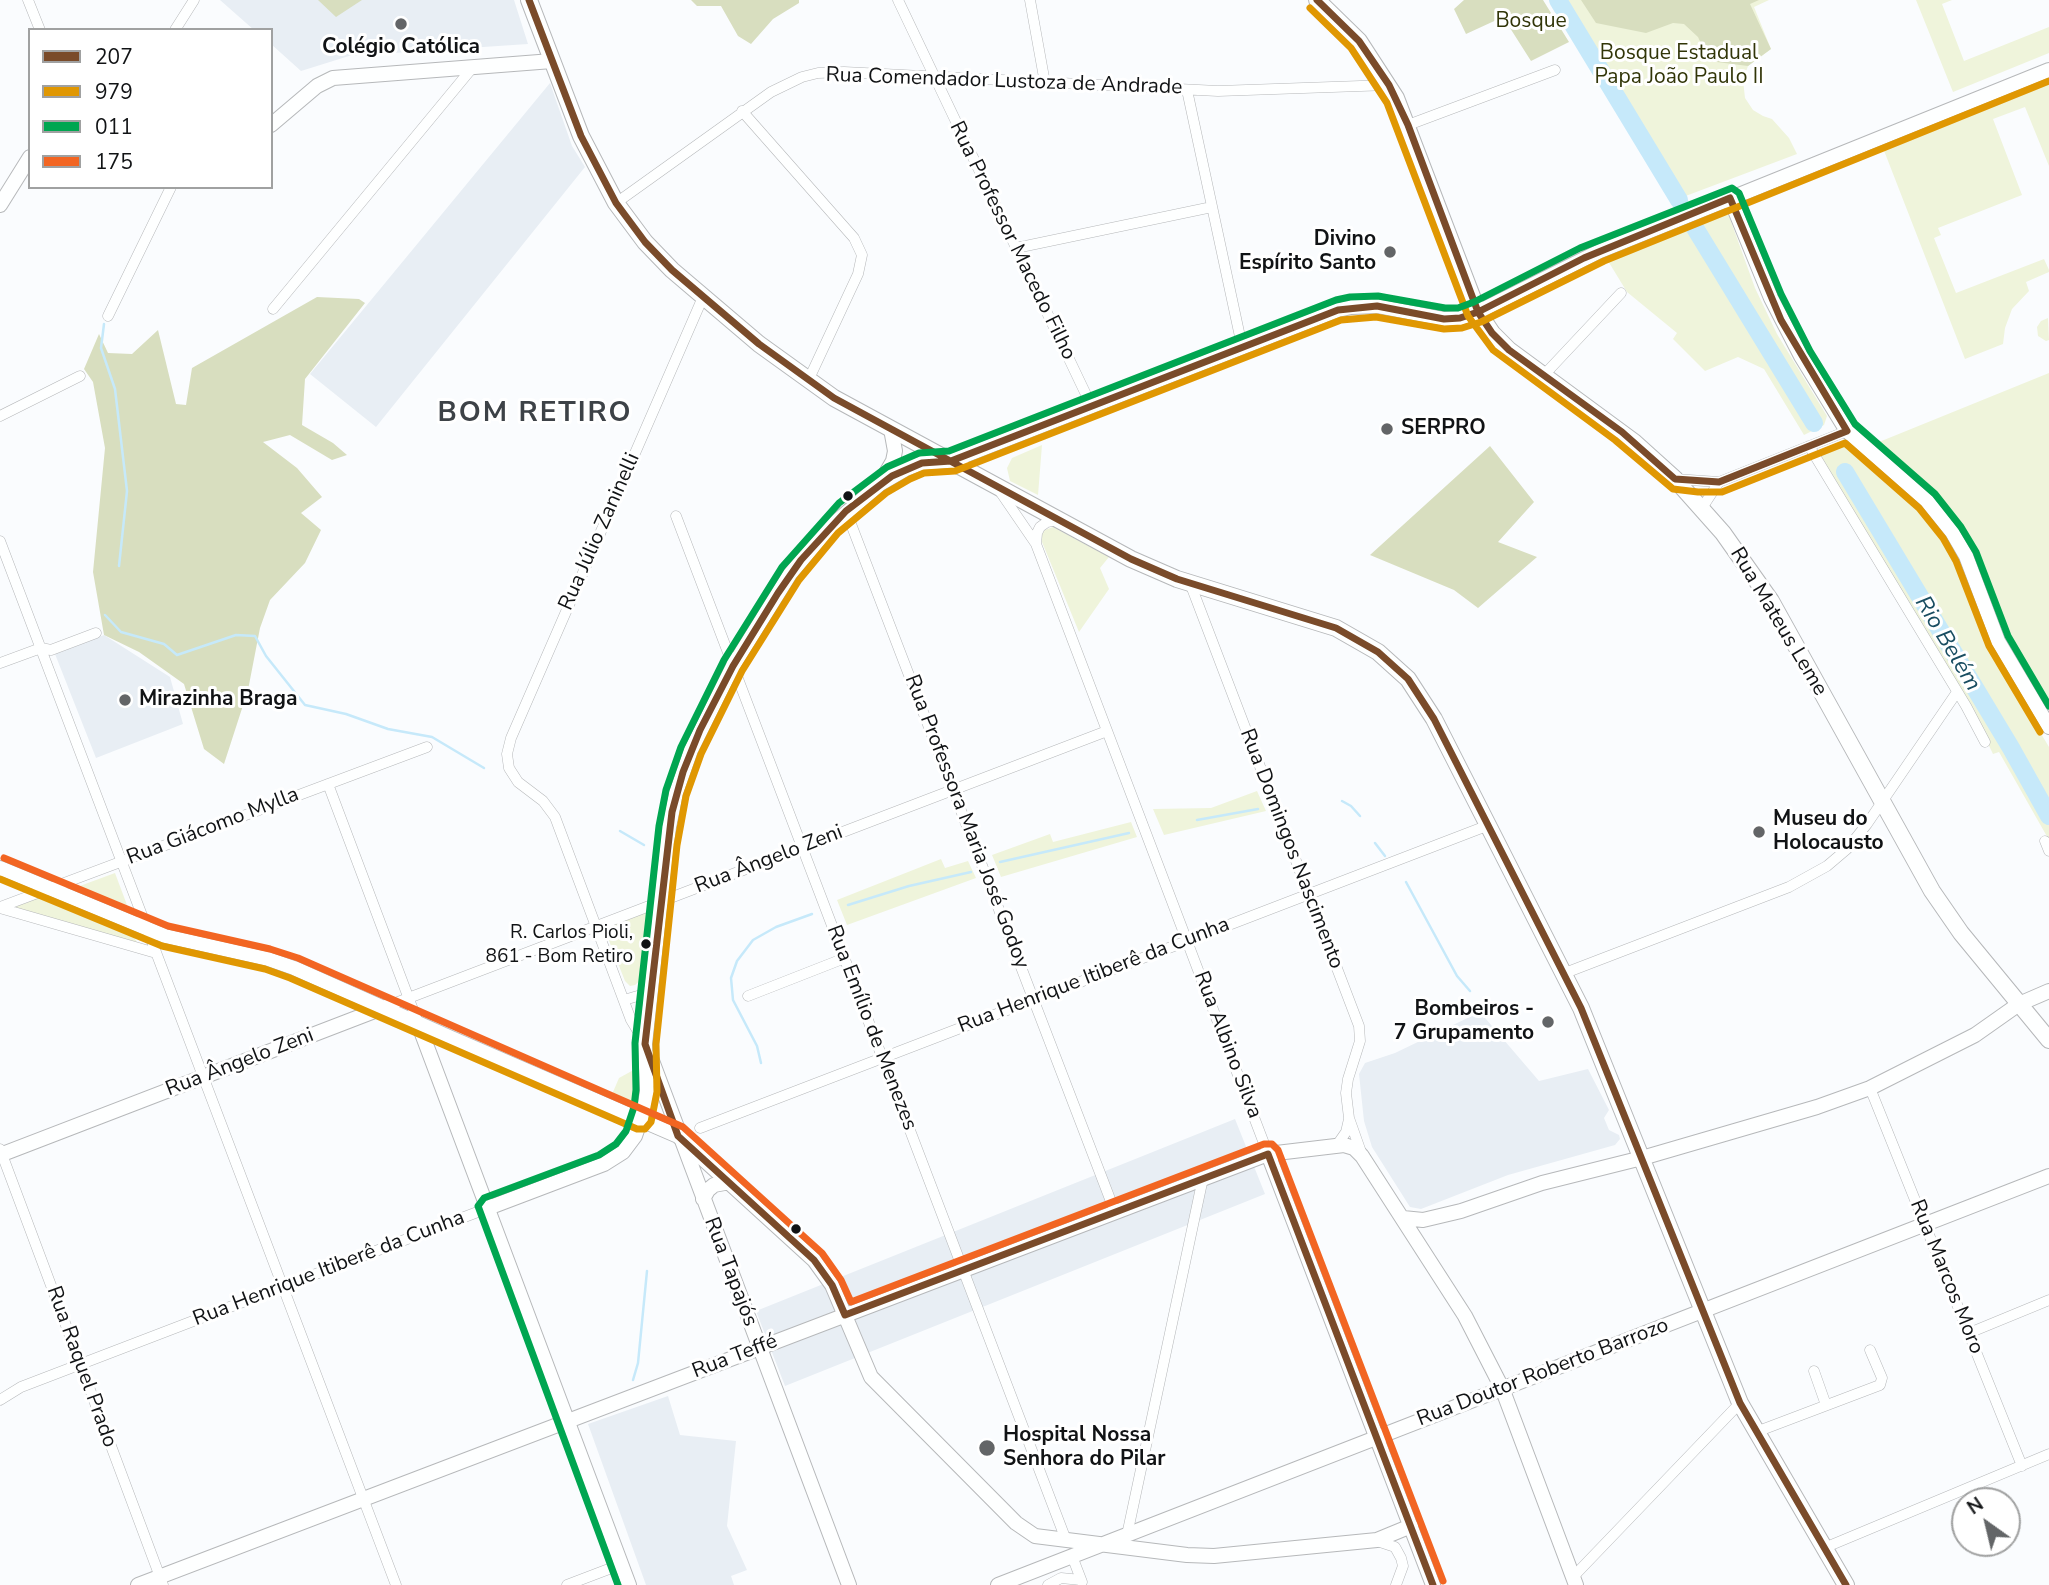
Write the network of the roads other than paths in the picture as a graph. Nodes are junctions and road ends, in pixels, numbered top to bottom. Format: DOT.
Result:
graph roads {
  1 [pos="28,0"];
  2 [pos="194,0"];
  3 [pos="529,0"];
  4 [pos="898,0"];
  5 [pos="1030,0"];
  6 [pos="1317,0"];
  7 [pos="39,28"];
  8 [pos="176,28"];
  9 [pos="552,61"];
  10 [pos="473,67"];
  11 [pos="1555,70"];
  12 [pos="2049,70"];
  13 [pos="934,77"];
  14 [pos="1045,83"];
  15 [pos="1389,85"];
  16 [pos="1187,90"];
  17 [pos="742,111"];
  18 [pos="273,123"];
  19 [pos="1408,125"];
  20 [pos="28,160"];
  21 [pos="170,189"];
  22 [pos="1730,198"];
  23 [pos="616,203"];
  24 [pos="0,205"];
  25 [pos="1212,206"];
  26 [pos="1016,248"];
  27 [pos="1621,293"];
  28 [pos="703,297"];
  29 [pos="273,309"];
  30 [pos="1478,312"];
  31 [pos="108,316"];
  32 [pos="1242,346"];
  33 [pos="1544,375"];
  34 [pos="79,376"];
  35 [pos="808,381"];
  36 [pos="1091,405"];
  37 [pos="0,416"];
  38 [pos="891,429"];
  39 [pos="1846,431"];
  40 [pos="1809,446"];
  41 [pos="951,461"];
  42 [pos="1675,479"];
  43 [pos="1719,482"];
  44 [pos="880,484"];
  45 [pos="997,487"];
  46 [pos="1702,508"];
  47 [pos="846,511"];
  48 [pos="676,516"];
  49 [pos="1058,520"];
  50 [pos="0,541"];
  51 [pos="1036,544"];
  52 [pos="1190,583"];
  53 [pos="96,633"];
  54 [pos="41,648"];
  55 [pos="0,663"];
  56 [pos="733,666"];
  57 [pos="1956,692"];
  58 [pos="2049,727"];
  59 [pos="1107,731"];
  60 [pos="1984,742"];
  61 [pos="427,747"];
  62 [pos="509,768"];
  63 [pos="328,784"];
  64 [pos="953,790"];
  65 [pos="1882,802"];
  66 [pos="1489,825"];
  67 [pos="802,847"];
  68 [pos="121,861"];
  69 [pos="0,867"];
  70 [pos="49,888"];
  71 [pos="1309,894"];
  72 [pos="661,902"];
  73 [pos="0,907"];
  74 [pos="597,926"];
  75 [pos="147,929"];
  76 [pos="1187,941"];
  77 [pos="156,953"];
  78 [pos="845,958"];
  79 [pos="1564,973"];
  80 [pos="652,988"];
  81 [pos="2049,991"];
  82 [pos="748,996"];
  83 [pos="409,998"];
  84 [pos="624,1000"];
  85 [pos="1033,1000"];
  86 [pos="2019,1004"];
  87 [pos="385,1007"];
  88 [pos="418,1023"];
  89 [pos="451,1038"];
  90 [pos="2049,1040"];
  91 [pos="645,1044"];
  92 [pos="882,1058"];
  93 [pos="433,1063"];
  94 [pos="203,1077"];
  95 [pos="1870,1088"];
  96 [pos="1349,1118"];
  97 [pos="641,1119"];
  98 [pos="700,1128"];
  99 [pos="678,1136"];
  100 [pos="1337,1145"];
  101 [pos="1,1153"];
  102 [pos="1268,1154"];
  103 [pos="1362,1156"];
  104 [pos="1642,1158"];
  105 [pos="2049,1176"];
  106 [pos="1203,1178"];
  107 [pos="730,1182"];
  108 [pos="703,1199"];
  109 [pos="488,1209"];
  110 [pos="1461,1211"];
  111 [pos="1115,1212"];
  112 [pos="1404,1218"];
  113 [pos="1925,1224"];
  114 [pos="1417,1238"];
  115 [pos="963,1270"];
  116 [pos="283,1287"];
  117 [pos="2049,1300"];
  118 [pos="1702,1311"];
  119 [pos="845,1315"];
  120 [pos="1969,1333"];
  121 [pos="759,1348"];
  122 [pos="1870,1350"];
  123 [pos="80,1364"];
  124 [pos="1814,1371"];
  125 [pos="1502,1388"];
  126 [pos="0,1400"];
  127 [pos="1740,1404"];
  128 [pos="1826,1405"];
  129 [pos="568,1421"];
  130 [pos="1756,1432"];
  131 [pos="1377,1437"];
  132 [pos="2049,1454"];
  133 [pos="2022,1466"];
  134 [pos="363,1499"];
  135 [pos="1411,1526"];
  136 [pos="1127,1535"];
  137 [pos="1066,1540"];
  138 [pos="1377,1540"];
  139 [pos="1106,1543"];
  140 [pos="1137,1548"];
  141 [pos="1824,1548"];
  142 [pos="1072,1556"];
  143 [pos="1054,1563"];
  144 [pos="622,1564"];
  145 [pos="161,1581"];
  146 [pos="1575,1581"];
  147 [pos="1082,1583"];
  148 [pos="138,1585"];
  149 [pos="396,1585"];
  150 [pos="567,1585"];
  151 [pos="629,1585"];
  152 [pos="849,1585"];
  153 [pos="998,1585"];
  154 [pos="1048,1585"];
  155 [pos="1396,1585"];
  156 [pos="1433,1585"];
  157 [pos="1846,1585"];
  1 -- 7 [label="street"];
  2 -- 8 [label="street"];
  3 -- 9 [label="main road"];
  4 -- 13 [label="street, Rua Professor Macedo Filho"];
  5 -- 14 [label="street"];
  6 -- 15 [label="main road, Rua Mateus Leme"];
  9 -- 10 [label="main road"];
  9 -- 23 [label="main road"];
  10 -- 18 [label="main road"];
  10 -- 29 [label="street"];
  11 -- 19 [label="street"];
  12 -- 22 [label="main road"];
  13 -- 14 [label="street, Rua Comendador Lustoza de Andrade"];
  13 -- 17 [label="street, Rua Comendador Lustoza de Andrade"];
  13 -- 26 [label="street, Rua Professor Macedo Filho"];
  14 -- 16 [label="street, Rua Comendador Lustoza de Andrade"];
  15 -- 16 [label="street, Rua Comendador Lustoza de Andrade"];
  15 -- 19 [label="main road, Rua Mateus Leme"];
  16 -- 25 [label="street"];
  17 -- 23 [label="street, Rua Comendador Lustoza de Andrade"];
  17 -- 35 [label="street"];
  19 -- 30 [label="main road, Rua Mateus Leme"];
  20 -- 24 [label="main road"];
  21 -- 31 [label="street"];
  22 -- 30 [label="main road"];
  22 -- 39 [label="main road"];
  23 -- 28 [label="main road"];
  25 -- 26 [label="street"];
  25 -- 32 [label="street"];
  26 -- 36 [label="street, Rua Professor Macedo Filho"];
  27 -- 33 [label="street"];
  28 -- 35 [label="main road"];
  28 -- 62 [label="street, Rua Júlio Zaninelli"];
  30 -- 32 [label="main road"];
  30 -- 33 [label="main road, Rua Mateus Leme"];
  32 -- 36 [label="main road"];
  33 -- 42 [label="main road, Rua Mateus Leme"];
  34 -- 37 [label="street"];
  35 -- 38 [label="main road"];
  36 -- 41 [label="main road"];
  38 -- 41 [label="main road"];
  38 -- 44 [label="main road"];
  39 -- 40 [label="street"];
  39 -- 58 [label="main road"];
  40 -- 43 [label="street"];
  40 -- 57 [label="street"];
  41 -- 44 [label="main road"];
  41 -- 45 [label="main road"];
  42 -- 43 [label="street"];
  42 -- 46 [label="main road, Rua Mateus Leme"];
  43 -- 46 [label="street"];
  44 -- 47 [label="main road"];
  45 -- 49 [label="main road"];
  45 -- 51 [label="street, Rua Albino Silva"];
  46 -- 65 [label="main road, Rua Mateus Leme"];
  47 -- 56 [label="main road"];
  47 -- 64 [label="street, Rua Professora Maria José Godoy"];
  48 -- 56 [label="street, Rua Emílio de Menezes"];
  49 -- 51 [label="street"];
  49 -- 52 [label="main road"];
  50 -- 54 [label="street"];
  51 -- 59 [label="street, Rua Albino Silva"];
  52 -- 66 [label="main road"];
  52 -- 71 [label="street, Rua Domingos Nascimento"];
  53 -- 54 [label="street"];
  54 -- 55 [label="street"];
  54 -- 68 [label="street"];
  56 -- 67 [label="street, Rua Emílio de Menezes"];
  56 -- 72 [label="main road"];
  57 -- 60 [label="street"];
  57 -- 65 [label="street"];
  59 -- 64 [label="street, Rua Ângelo Zeni"];
  59 -- 76 [label="street, Rua Albino Silva"];
  61 -- 63 [label="street, Rua Giácomo Mylla"];
  62 -- 74 [label="street, Rua Tapajós"];
  63 -- 68 [label="street, Rua Giácomo Mylla"];
  63 -- 83 [label="street"];
  64 -- 67 [label="street, Rua Ângelo Zeni"];
  64 -- 85 [label="street, Rua Professora Maria José Godoy"];
  65 -- 79 [label="street"];
  65 -- 86 [label="main road, Rua Mateus Leme"];
  66 -- 71 [label="street, Rua Henrique Itiberê da Cunha"];
  66 -- 79 [label="main road"];
  67 -- 72 [label="street, Rua Ângelo Zeni"];
  67 -- 78 [label="street, Rua Emílio de Menezes"];
  68 -- 70 [label="street, Rua Giácomo Mylla"];
  68 -- 75 [label="street"];
  69 -- 70 [label="main road"];
  70 -- 73 [label="street, Rua Giácomo Mylla"];
  70 -- 75 [label="main road"];
  71 -- 76 [label="street, Rua Henrique Itiberê da Cunha"];
  71 -- 96 [label="street, Rua Domingos Nascimento"];
  72 -- 74 [label="street, Rua Ângelo Zeni"];
  72 -- 80 [label="main road"];
  73 -- 77 [label="street"];
  74 -- 83 [label="street, Rua Ângelo Zeni"];
  74 -- 84 [label="street, Rua Tapajós"];
  75 -- 77 [label="street"];
  75 -- 87 [label="main road"];
  76 -- 85 [label="street, Rua Henrique Itiberê da Cunha"];
  76 -- 102 [label="street, Rua Albino Silva"];
  77 -- 94 [label="street"];
  78 -- 82 [label="street"];
  78 -- 92 [label="street, Rua Emílio de Menezes"];
  79 -- 104 [label="main road"];
  80 -- 84 [label="street"];
  80 -- 91 [label="main road"];
  81 -- 86 [label="main road"];
  83 -- 87 [label="street, Rua Ângelo Zeni"];
  83 -- 88 [label="street"];
  84 -- 91 [label="street, Rua Tapajós"];
  85 -- 92 [label="street, Rua Henrique Itiberê da Cunha"];
  85 -- 111 [label="street, Rua Professora Maria José Godoy"];
  86 -- 90 [label="main road, Rua Mateus Leme"];
  86 -- 95 [label="main road"];
  87 -- 88 [label="main road"];
  87 -- 94 [label="main road, Rua Ângelo Zeni"];
  88 -- 89 [label="main road"];
  88 -- 93 [label="main road"];
  89 -- 93 [label="main road"];
  89 -- 97 [label="main road"];
  91 -- 97 [label="main road"];
  91 -- 99 [label="main road, Rua Tapajós"];
  92 -- 98 [label="street, Rua Henrique Itiberê da Cunha"];
  92 -- 115 [label="street, Rua Emílio de Menezes"];
  93 -- 109 [label="main road"];
  94 -- 101 [label="main road, Rua Ângelo Zeni"];
  94 -- 116 [label="street"];
  95 -- 104 [label="main road"];
  95 -- 113 [label="street, Rua Marcos Moro"];
  96 -- 100 [label="street, Rua Domingos Nascimento"];
  96 -- 103 [label="street, Rua Domingos Nascimento"];
  97 -- 99 [label="main road"];
  97 -- 109 [label="main road, Rua Henrique Itiberê da Cunha"];
  99 -- 107 [label="main road"];
  99 -- 108 [label="main road, Rua Tapajós"];
  100 -- 102 [label="main road, Rua Teffé"];
  100 -- 103 [label="main road"];
  101 -- 123 [label="street, Rua Raquel Prado"];
  102 -- 106 [label="main road, Rua Teffé"];
  102 -- 131 [label="main road, Rua Albino Silva"];
  103 -- 112 [label="main road, Rua Domingos Nascimento"];
  104 -- 110 [label="main road"];
  104 -- 118 [label="main road"];
  105 -- 113 [label="main road, Rua Doutor Roberto Barrozo"];
  106 -- 111 [label="main road, Rua Teffé"];
  106 -- 136 [label="street"];
  107 -- 108 [label="main road"];
  107 -- 119 [label="main road"];
  108 -- 121 [label="main road, Rua Tapajós"];
  109 -- 116 [label="street, Rua Henrique Itiberê da Cunha"];
  109 -- 129 [label="main road"];
  110 -- 112 [label="main road"];
  110 -- 114 [label="main road"];
  111 -- 115 [label="main road, Rua Teffé"];
  112 -- 114 [label="main road, Rua Domingos Nascimento"];
  113 -- 118 [label="main road, Rua Doutor Roberto Barrozo"];
  113 -- 120 [label="street, Rua Marcos Moro"];
  114 -- 125 [label="main road, Rua Domingos Nascimento"];
  115 -- 119 [label="main road, Rua Teffé"];
  115 -- 137 [label="street, Rua Emílio de Menezes"];
  116 -- 123 [label="street, Rua Henrique Itiberê da Cunha"];
  116 -- 134 [label="street"];
  117 -- 120 [label="street"];
  118 -- 125 [label="main road, Rua Doutor Roberto Barrozo"];
  118 -- 127 [label="main road"];
  119 -- 121 [label="main road, Rua Teffé"];
  119 -- 137 [label="main road"];
  120 -- 133 [label="street, Rua Marcos Moro"];
  121 -- 129 [label="main road, Rua Teffé"];
  121 -- 152 [label="main road, Rua Tapajós"];
  122 -- 128 [label="street"];
  123 -- 126 [label="street, Rua Henrique Itiberê da Cunha"];
  123 -- 145 [label="street, Rua Raquel Prado"];
  124 -- 128 [label="street"];
  125 -- 131 [label="main road, Rua Doutor Roberto Barrozo"];
  125 -- 146 [label="main road, Rua Domingos Nascimento"];
  127 -- 130 [label="main road"];
  127 -- 146 [label="street"];
  128 -- 130 [label="street"];
  129 -- 134 [label="main road, Rua Teffé"];
  129 -- 144 [label="main road"];
  130 -- 141 [label="main road"];
  131 -- 135 [label="main road, Rua Albino Silva"];
  131 -- 136 [label="main road, Rua Doutor Roberto Barrozo"];
  132 -- 133 [label="street"];
  133 -- 141 [label="street"];
  134 -- 145 [label="main road, Rua Teffé"];
  134 -- 149 [label="street"];
  135 -- 138 [label="main road"];
  135 -- 156 [label="main road, Rua Albino Silva"];
  136 -- 139 [label="main road, Rua Doutor Roberto Barrozo"];
  136 -- 140 [label="main road"];
  137 -- 139 [label="main road"];
  137 -- 143 [label="main road"];
  138 -- 140 [label="main road"];
  138 -- 155 [label="street"];
  139 -- 140 [label="main road"];
  139 -- 142 [label="main road, Rua Doutor Roberto Barrozo"];
  141 -- 157 [label="main road"];
  142 -- 143 [label="main road, Rua Doutor Roberto Barrozo"];
  142 -- 147 [label="street"];
  143 -- 153 [label="main road, Rua Doutor Roberto Barrozo"];
  144 -- 150 [label="street"];
  144 -- 151 [label="main road"];
  145 -- 148 [label="main road, Rua Teffé"];
  147 -- 154 [label="street"];
}
